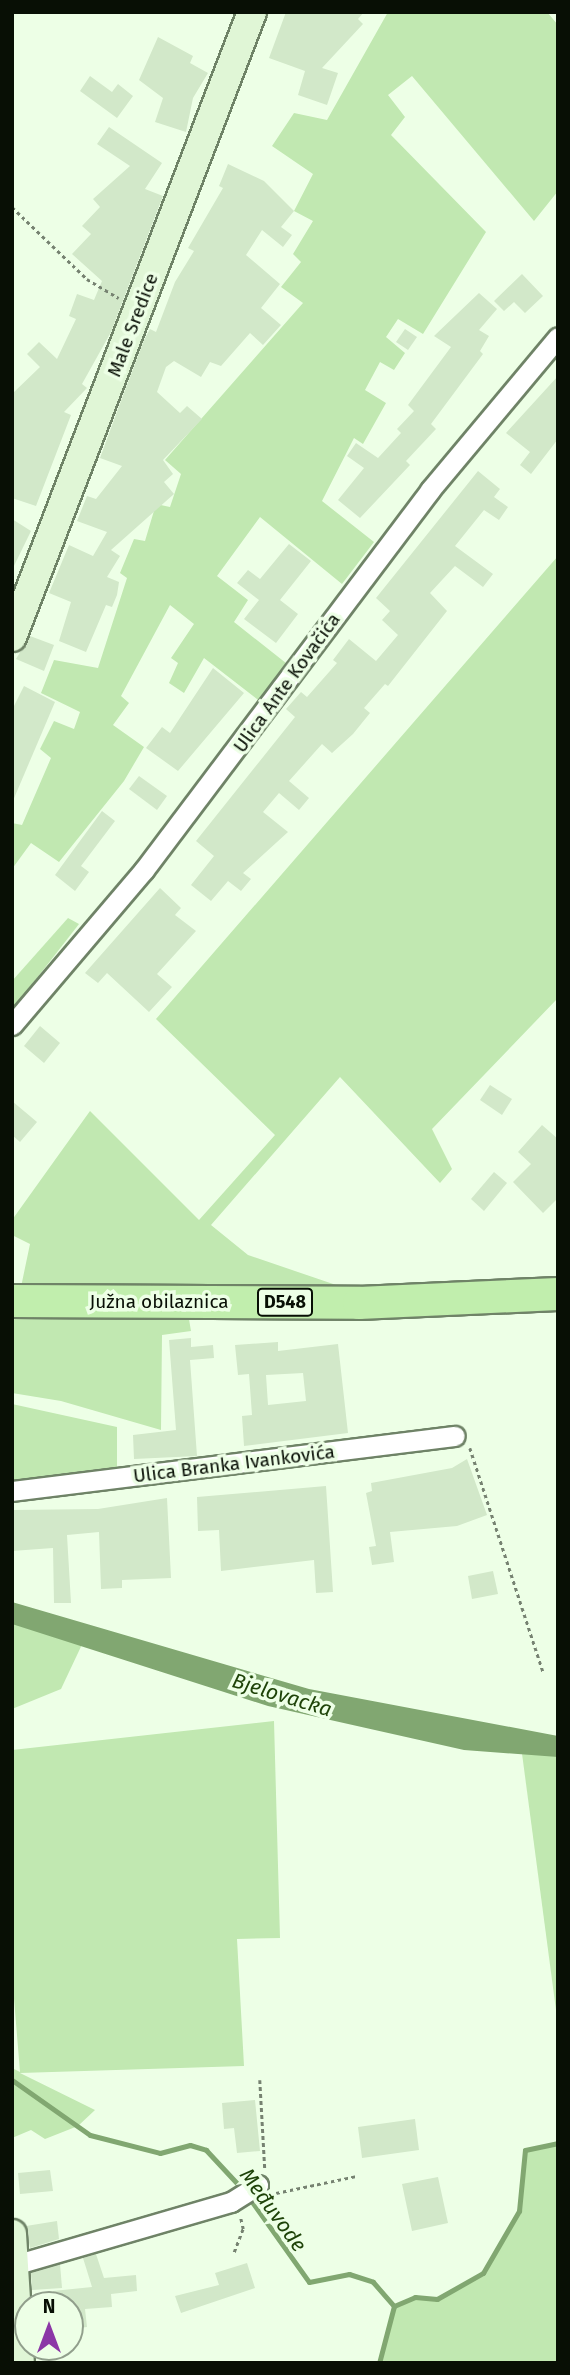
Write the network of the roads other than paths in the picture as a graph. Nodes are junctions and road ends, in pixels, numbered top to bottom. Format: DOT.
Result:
graph roads {
  1 [pos="252,12"];
  2 [pos="558,337"];
  3 [pos="12,637"];
  4 [pos="12,1025"];
  5 [pos="558,1294"];
  6 [pos="12,1301"];
  7 [pos="455,1436"];
  8 [pos="12,1491"];
  9 [pos="254,2188"];
  10 [pos="12,2234"];
  11 [pos="14,2265"];
  12 [pos="20,2363"];
  1 -- 3 [label="street, Male Sredice"];
  2 -- 4 [label="street, Ulica Ante Kovačića"];
  5 -- 6 [label="main road, Južna obilaznica / D548"];
  7 -- 8 [label="street, Ulica Branka Ivankovića"];
  9 -- 11 [label="street"];
  10 -- 11 [label="street"];
  11 -- 12 [label="street"];
}
